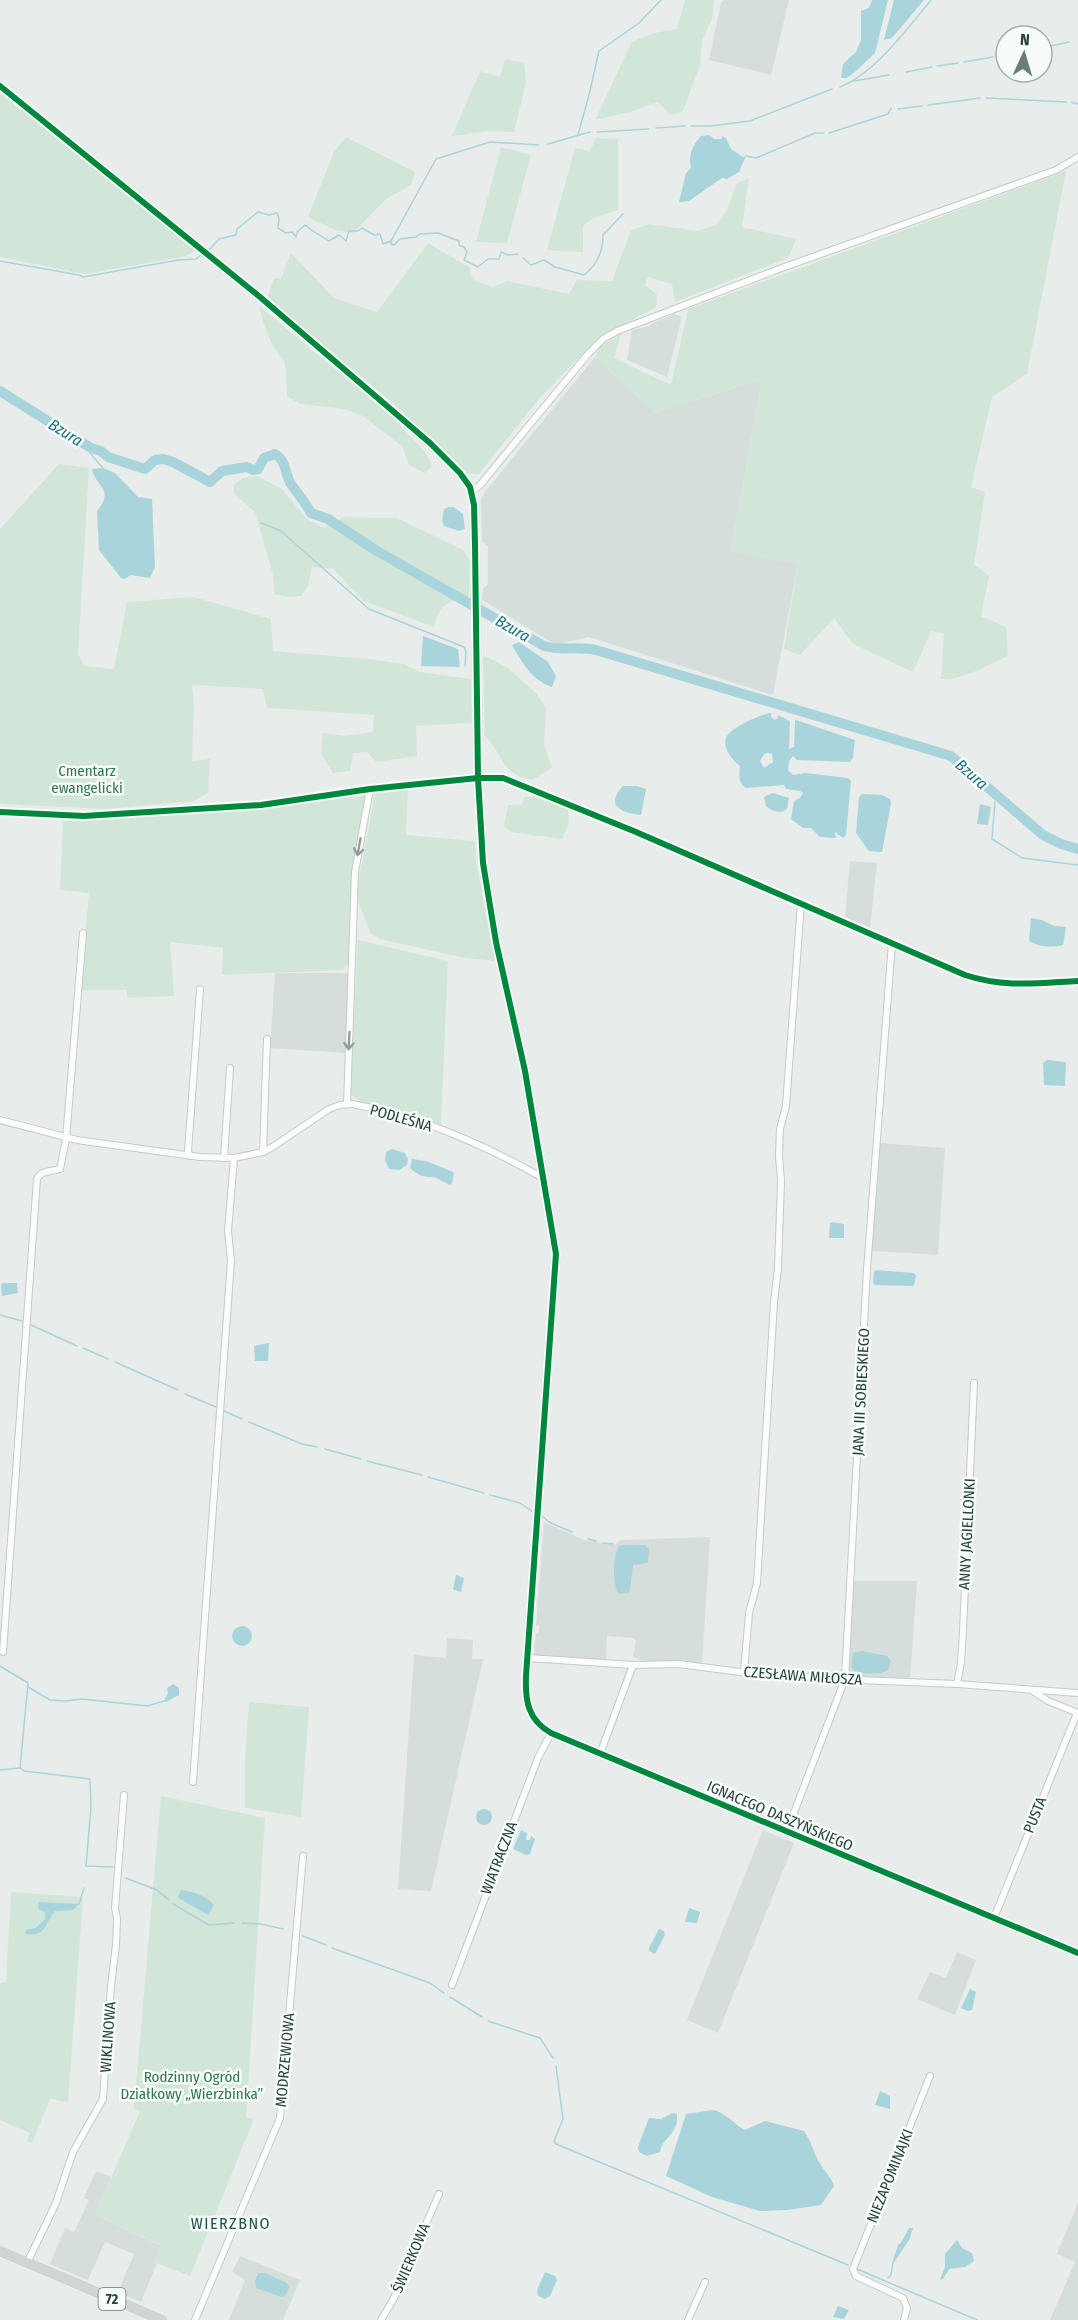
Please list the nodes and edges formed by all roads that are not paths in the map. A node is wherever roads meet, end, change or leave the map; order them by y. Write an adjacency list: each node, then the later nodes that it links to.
1 (0, 86): 3 (street)
2 (1078, 157): 3 (street)
3 (472, 492): 4 (street, IGNACEGO DASZYŃSKIEGO)
4 (478, 778): 5 (street); 7 (street); 21 (street, IGNACEGO DASZYŃSKIEGO)
5 (370, 789): 6 (street); 14 (street, one-way to 14)
6 (0, 812)
7 (801, 903): 9 (street); 26 (street)
8 (83, 933): 16 (street)
9 (892, 943): 10 (street); 27 (street, JANA III SOBIESKIEGO)
10 (1078, 981)
11 (200, 989): 18 (street)
12 (267, 1039): 17 (street)
13 (230, 1068): 19 (street)
14 (347, 1104): 17 (street); 21 (street, PODLEŚNA)
15 (0, 1120): 16 (street)
16 (66, 1139): 18 (street); 23 (street)
17 (263, 1152): 20 (street)
18 (190, 1156): 19 (street)
19 (224, 1158): 20 (street)
20 (234, 1158): 34 (street)
21 (541, 1177): 24 (street, IGNACEGO DASZYŃSKIEGO)
22 (974, 1383): 28 (street, ANNY JAGIELLONKI)
23 (3, 1652)
24 (528, 1658): 25 (street, CZESŁAWA MIŁOSZA); 32 (street, IGNACEGO DASZYŃSKIEGO)
25 (633, 1665): 26 (street, CZESŁAWA MIŁOSZA); 33 (street)
26 (744, 1672): 27 (street, CZESŁAWA MIŁOSZA)
27 (845, 1679): 28 (street, CZESŁAWA MIŁOSZA); 36 (street, JANA III SOBIESKIEGO)
28 (957, 1684): 29 (street, CZESŁAWA MIŁOSZA)
29 (1033, 1691): 30 (street, CZESŁAWA MIŁOSZA); 31 (street)
30 (1078, 1694)
31 (1077, 1713): 38 (street, PUSTA)
32 (550, 1733): 33 (street, IGNACEGO DASZYŃSKIEGO); 40 (street, WIATRACZNA)
33 (600, 1754): 36 (street, IGNACEGO DASZYŃSKIEGO)
34 (193, 1782)
35 (124, 1795): 44 (street, WIKLINOWA)
36 (787, 1832): 38 (street, IGNACEGO DASZYŃSKIEGO)
37 (303, 1856): 47 (street, MODRZEWIOWA)
38 (994, 1918): 39 (street, IGNACEGO DASZYŃSKIEGO)
39 (1078, 1953)
40 (452, 1985)
41 (930, 2076): 50 (street, NIEZAPOMINAJKI)
42 (439, 2194): 48 (street, ŚWIERKOWA)
43 (0, 2251): 44 (main road, 72)
44 (27, 2262): 46 (main road, 72)
45 (705, 2282): 49 (street)
46 (162, 2320)
47 (195, 2320)
48 (381, 2320)
49 (688, 2320)
50 (904, 2320)

